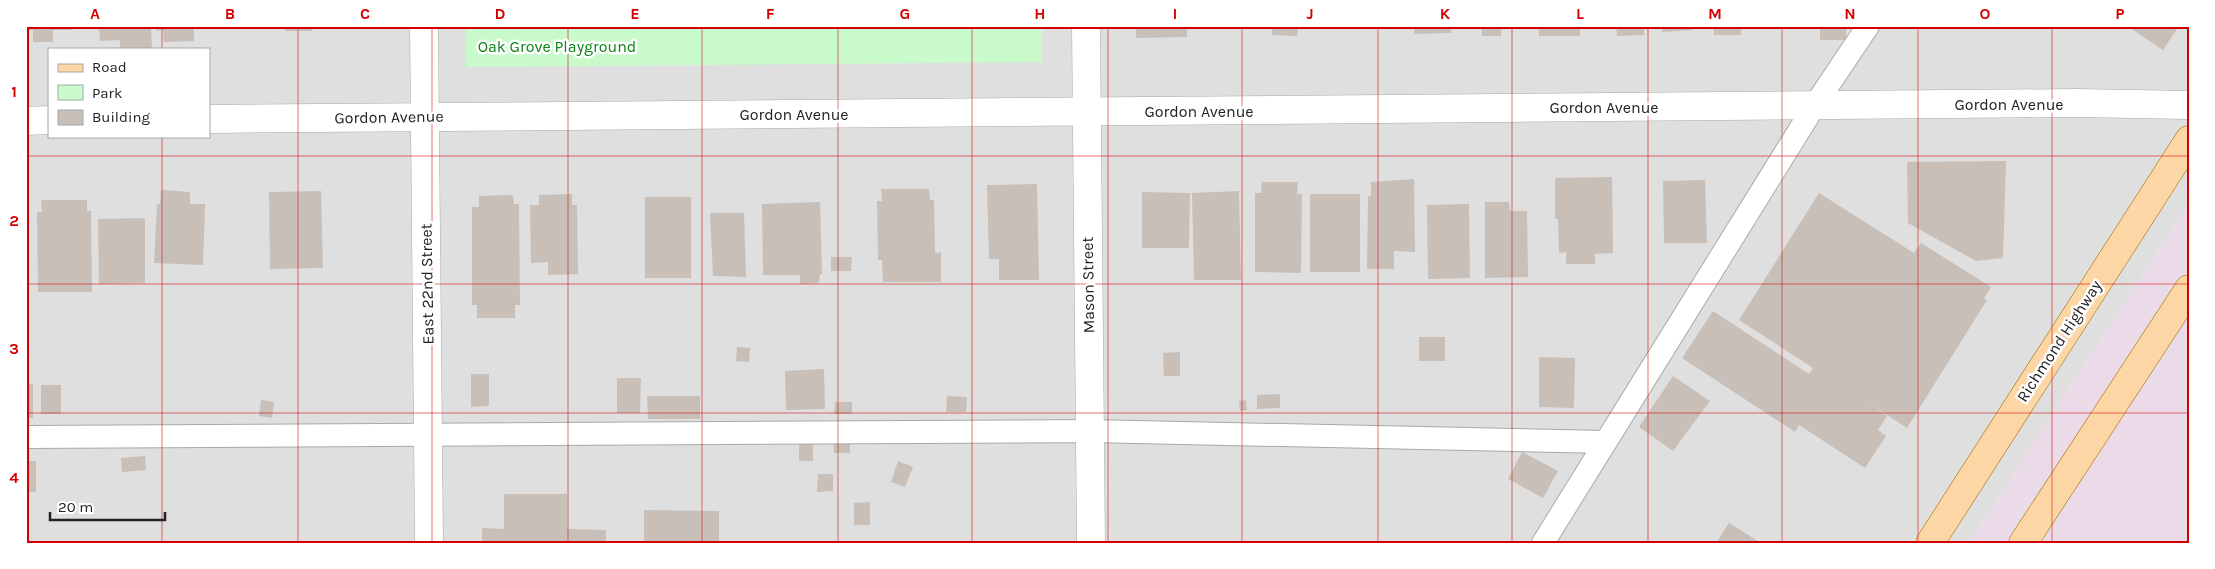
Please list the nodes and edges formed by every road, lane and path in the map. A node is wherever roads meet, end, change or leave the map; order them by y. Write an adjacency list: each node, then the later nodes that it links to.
1 (424, 26): 7 (street, East 22nd Street)
2 (1086, 26): 6 (street, Mason Street)
3 (1868, 26): 5 (lane)
4 (2189, 105): 5 (street, Gordon Avenue)
5 (1815, 106): 6 (street, Gordon Avenue); 16 (lane)
6 (1087, 112): 7 (street, Gordon Avenue); 13 (street, Mason Street)
7 (425, 116): 8 (street, Gordon Avenue); 14 (street, East 22nd Street)
8 (210, 119)
9 (48, 120): 10 (street)
10 (26, 121)
11 (2189, 140): 20 (main road, Richmond Highway)
12 (2189, 289): 21 (main road)
13 (1090, 431): 14 (lane); 16 (lane); 18 (street, Mason Street)
14 (428, 434): 15 (lane); 17 (street, East 22nd Street)
15 (26, 437)
16 (1605, 442): 19 (lane)
17 (429, 543)
18 (1091, 543)
19 (1543, 543)
20 (1930, 543)
21 (2023, 543)

